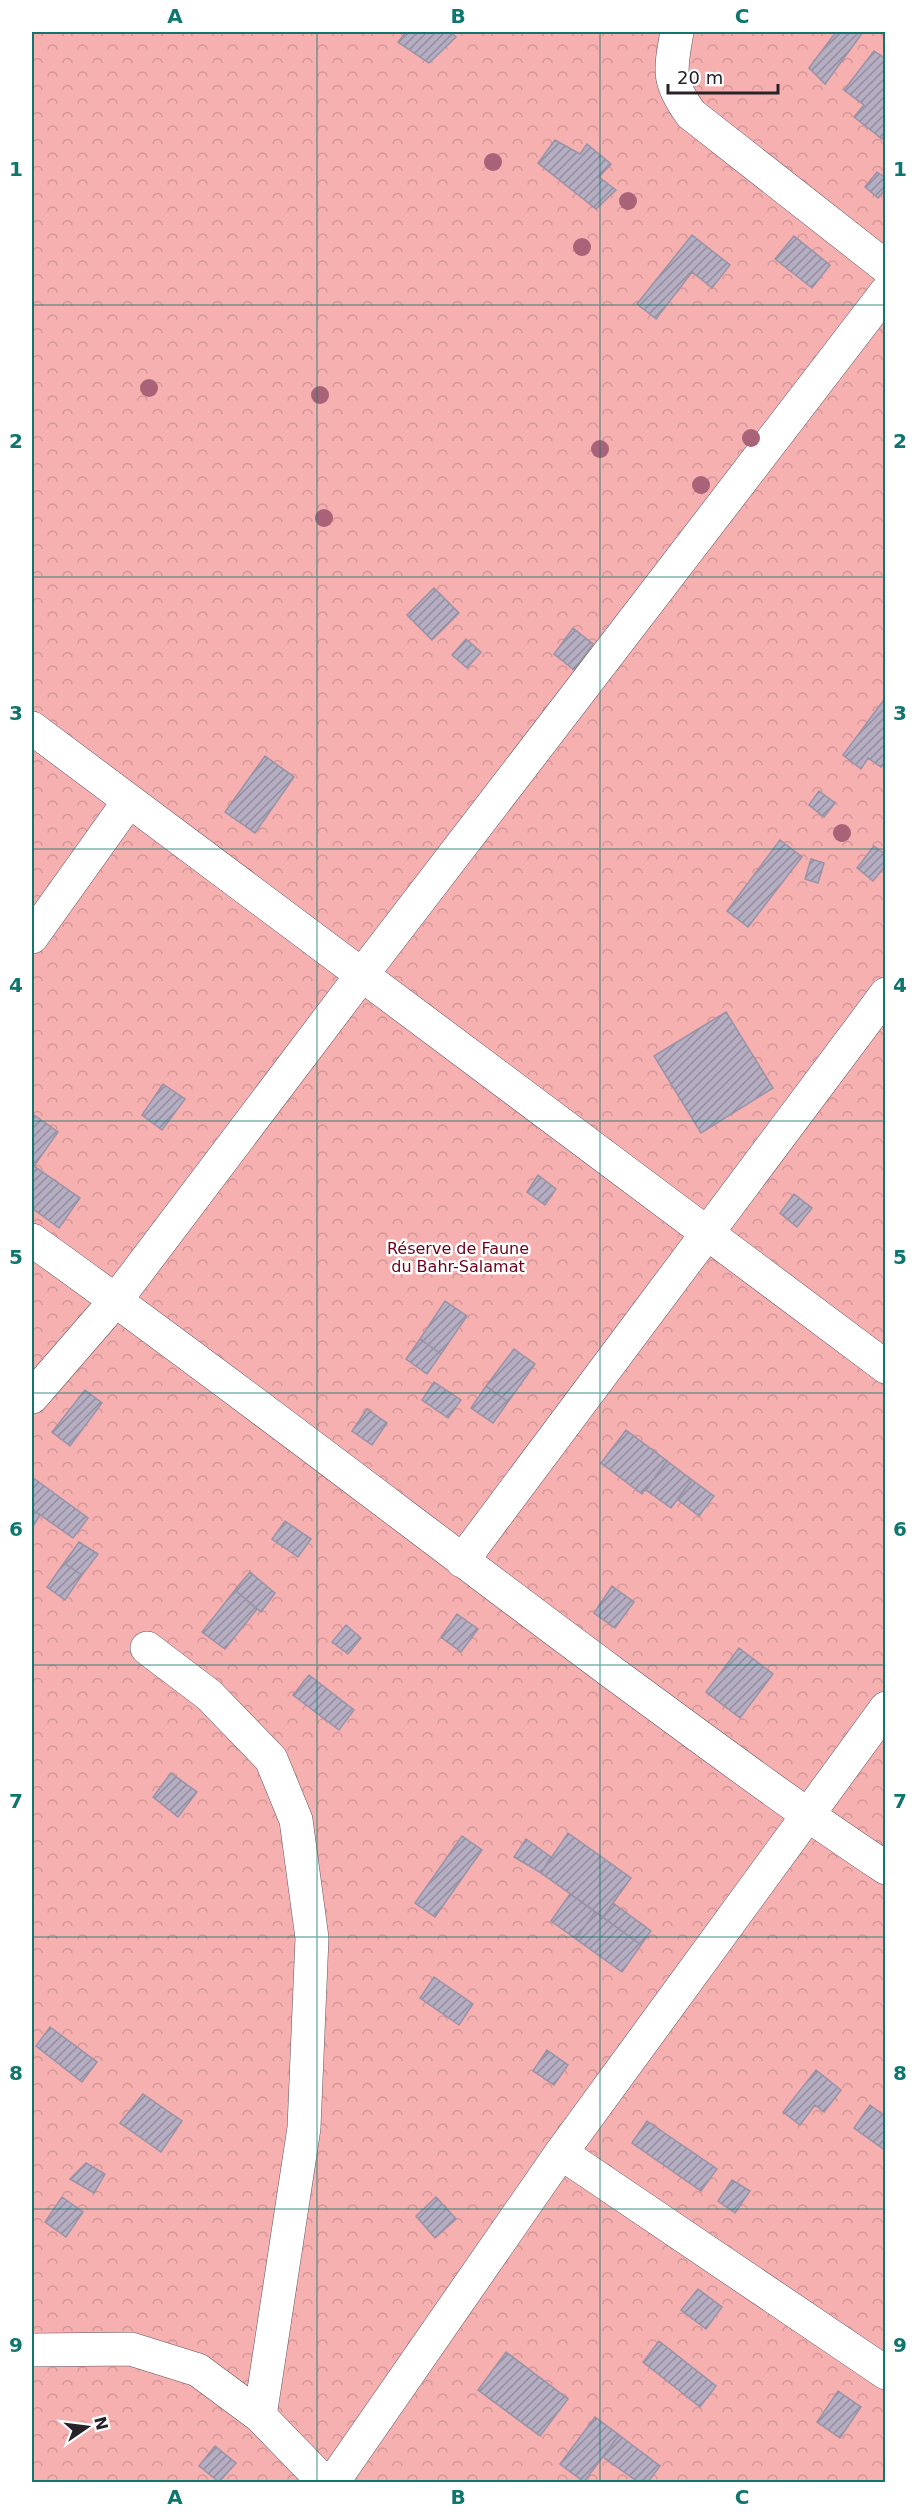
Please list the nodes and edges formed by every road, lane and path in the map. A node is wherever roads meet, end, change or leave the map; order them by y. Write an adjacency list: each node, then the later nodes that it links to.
1 (677, 32): 2 (street)
2 (885, 267)
3 (885, 292): 7 (street)
4 (32, 728): 5 (street)
5 (129, 801): 6 (street); 7 (street)
6 (32, 937)
7 (361, 976): 9 (street); 11 (street)
8 (885, 994): 9 (street)
9 (709, 1234): 12 (street); 14 (street)
10 (32, 1240): 11 (street)
11 (116, 1300): 13 (street); 14 (street)
12 (885, 1367)
13 (32, 1397)
14 (462, 1561): 17 (street)
15 (147, 1648): 22 (street)
16 (885, 1708): 17 (street)
17 (807, 1816): 18 (street); 19 (street)
18 (885, 1868)
19 (561, 2153): 21 (street); 24 (street)
20 (32, 2350): 22 (street)
21 (885, 2373)
22 (260, 2416): 23 (street)
23 (324, 2482)
24 (333, 2482)

